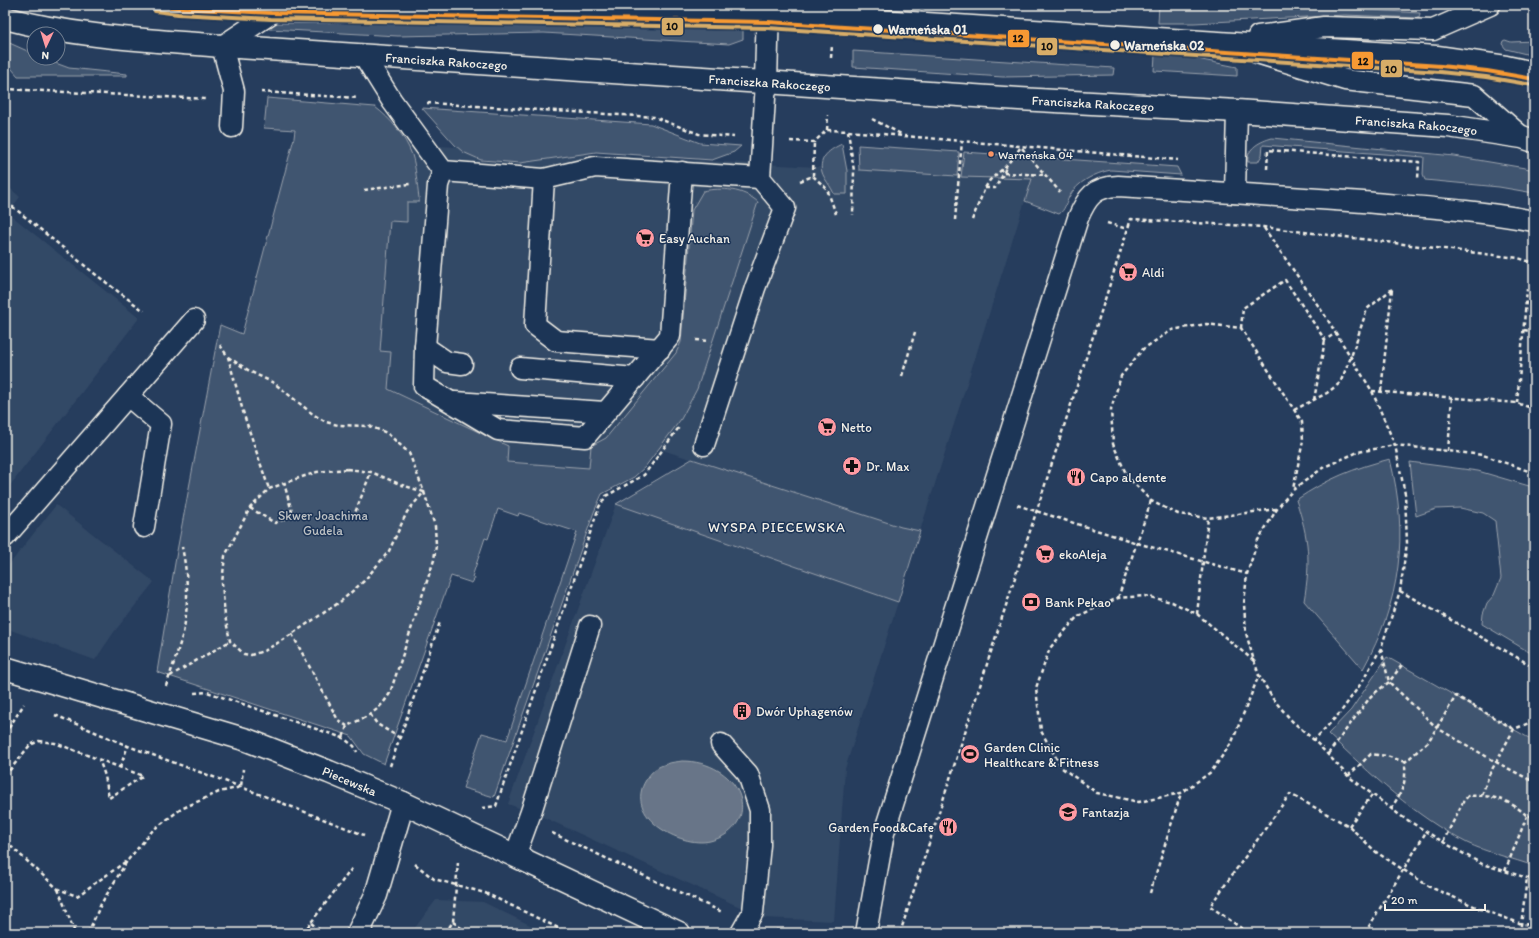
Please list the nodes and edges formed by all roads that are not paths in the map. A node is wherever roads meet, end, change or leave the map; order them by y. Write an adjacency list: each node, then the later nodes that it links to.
1 (284, 5): 7 (lane)
2 (340, 5): 4 (lane)
3 (1490, 5): 6 (lane)
4 (768, 10): 6 (lane); 10 (main road)
5 (5, 18): 7 (main road, Franciszka Rakoczego)
6 (1214, 42): 9 (lane); 13 (lane)
7 (222, 46): 8 (main road, Franciszka Rakoczego); 12 (lane)
8 (364, 56): 10 (main road, Franciszka Rakoczego); 14 (lane)
9 (1534, 72)
10 (766, 82): 11 (main road, Franciszka Rakoczego); 16 (lane)
11 (1237, 111): 13 (main road, Franciszka Rakoczego); 18 (lane)
12 (232, 127)
13 (1528, 139)
14 (443, 170): 17 (lane); 21 (lane)
15 (682, 172): 16 (lane); 17 (lane); 22 (lane)
16 (760, 178): 27 (lane)
17 (544, 179): 22 (lane)
18 (1235, 193): 19 (lane); 38 (lane)
19 (1534, 221)
20 (194, 320): 26 (lane)
21 (426, 347): 23 (lane); 25 (lane)
22 (660, 349): 25 (lane)
23 (462, 364)
24 (520, 368): 25 (lane)
25 (635, 378)
26 (128, 396): 28 (lane); 29 (lane)
27 (704, 445)
28 (144, 527)
29 (5, 537)
30 (590, 626): 34 (lane)
31 (5, 668): 33 (main road, Piecewska)
32 (721, 744): 35 (lane)
33 (403, 803): 34 (main road, Piecewska); 36 (main road)
34 (515, 856): 37 (main road, Piecewska)
35 (744, 928)
36 (358, 933)
37 (679, 933)
38 (866, 933)

